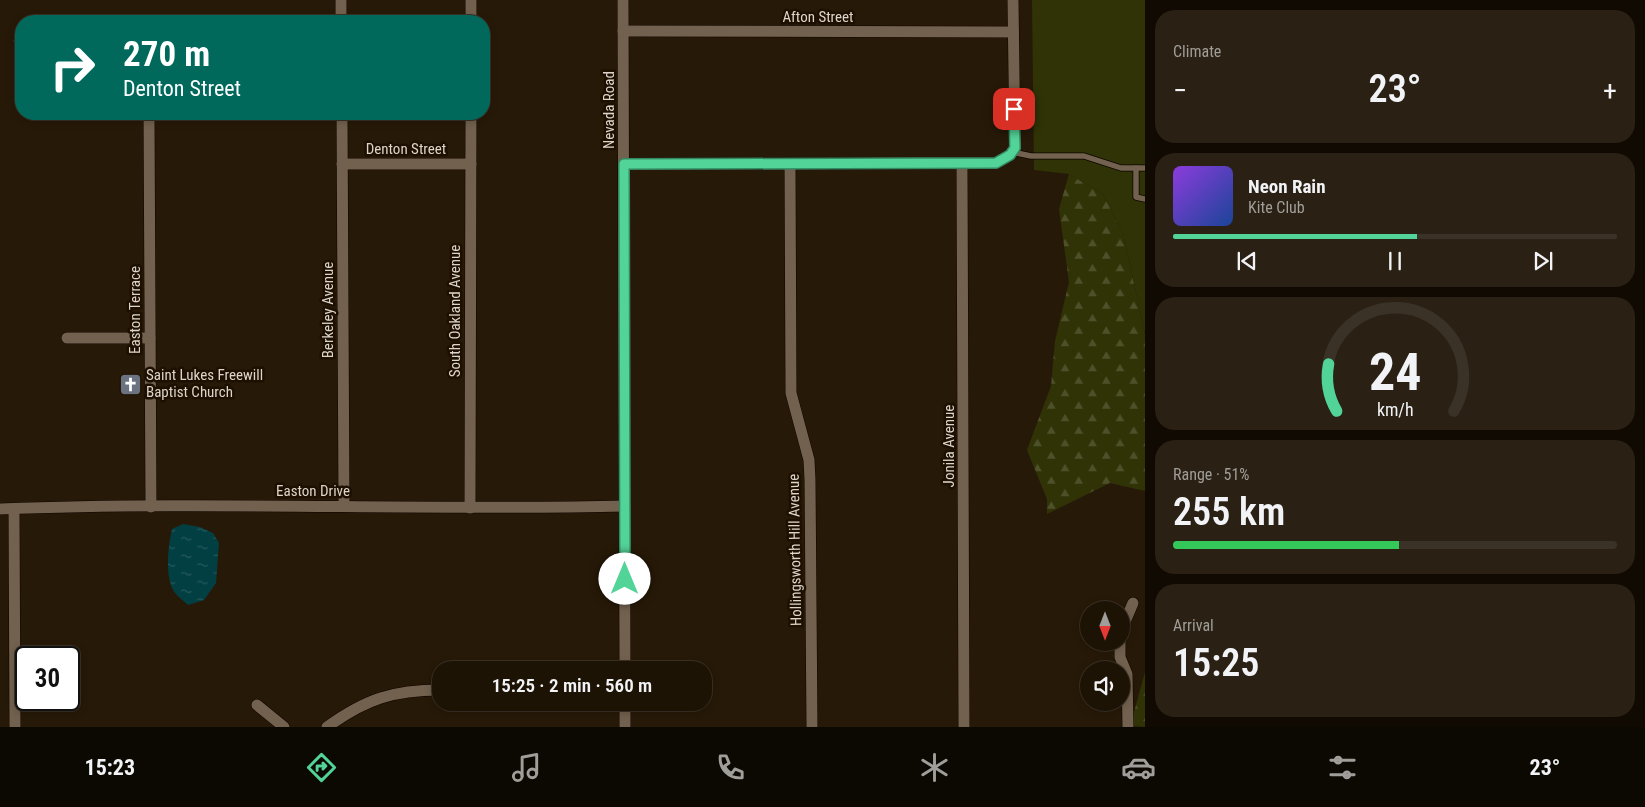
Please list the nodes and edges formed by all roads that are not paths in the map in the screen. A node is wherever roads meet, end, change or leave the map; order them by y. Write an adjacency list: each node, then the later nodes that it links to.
1 (341, 0): 5 (street)
2 (471, 0): 6 (street)
3 (623, 0): 7 (street, Nevada Road)
4 (1013, 0): 8 (street)
5 (341, 15)
6 (471, 15)
7 (623, 31): 8 (street, Afton Street); 15 (street, Nevada Road)
8 (1013, 32): 12 (street)
9 (149, 120): 22 (street, Easton Terrace)
10 (342, 120): 13 (street, Berkeley Avenue)
11 (471, 120): 14 (street, South Oakland Avenue)
12 (1012, 152): 17 (street); 18 (lane)
13 (342, 164): 14 (street, Denton Street); 23 (street, Berkeley Avenue)
14 (471, 164): 26 (street, South Oakland Avenue)
15 (624, 164): 16 (street); 24 (street, Nevada Road)
16 (790, 164): 17 (street); 40 (street, Hollingsworth Hill Avenue)
17 (962, 164): 41 (street, Jonila Avenue)
18 (1136, 168): 19 (lane); 20 (lane)
19 (1145, 168)
20 (1145, 199)
21 (67, 338): 22 (street)
22 (150, 338): 25 (street, Easton Terrace)
23 (344, 506): 25 (street, Easton Drive); 26 (street, Easton Drive)
24 (626, 506): 26 (street, Easton Drive); 32 (street, Nevada Road)
25 (152, 507): 28 (street, Easton Drive)
26 (470, 508)
27 (0, 509): 28 (street, Easton Drive)
28 (14, 509): 36 (street)
29 (1133, 603): 30 (street)
30 (1130, 610)
31 (1120, 651): 42 (street)
32 (625, 661)
33 (432, 690): 38 (street)
34 (256, 705): 37 (street)
35 (625, 711): 39 (street)
36 (15, 727)
37 (284, 727)
38 (327, 727)
39 (625, 727)
40 (812, 727)
41 (964, 727)
42 (1128, 727)

